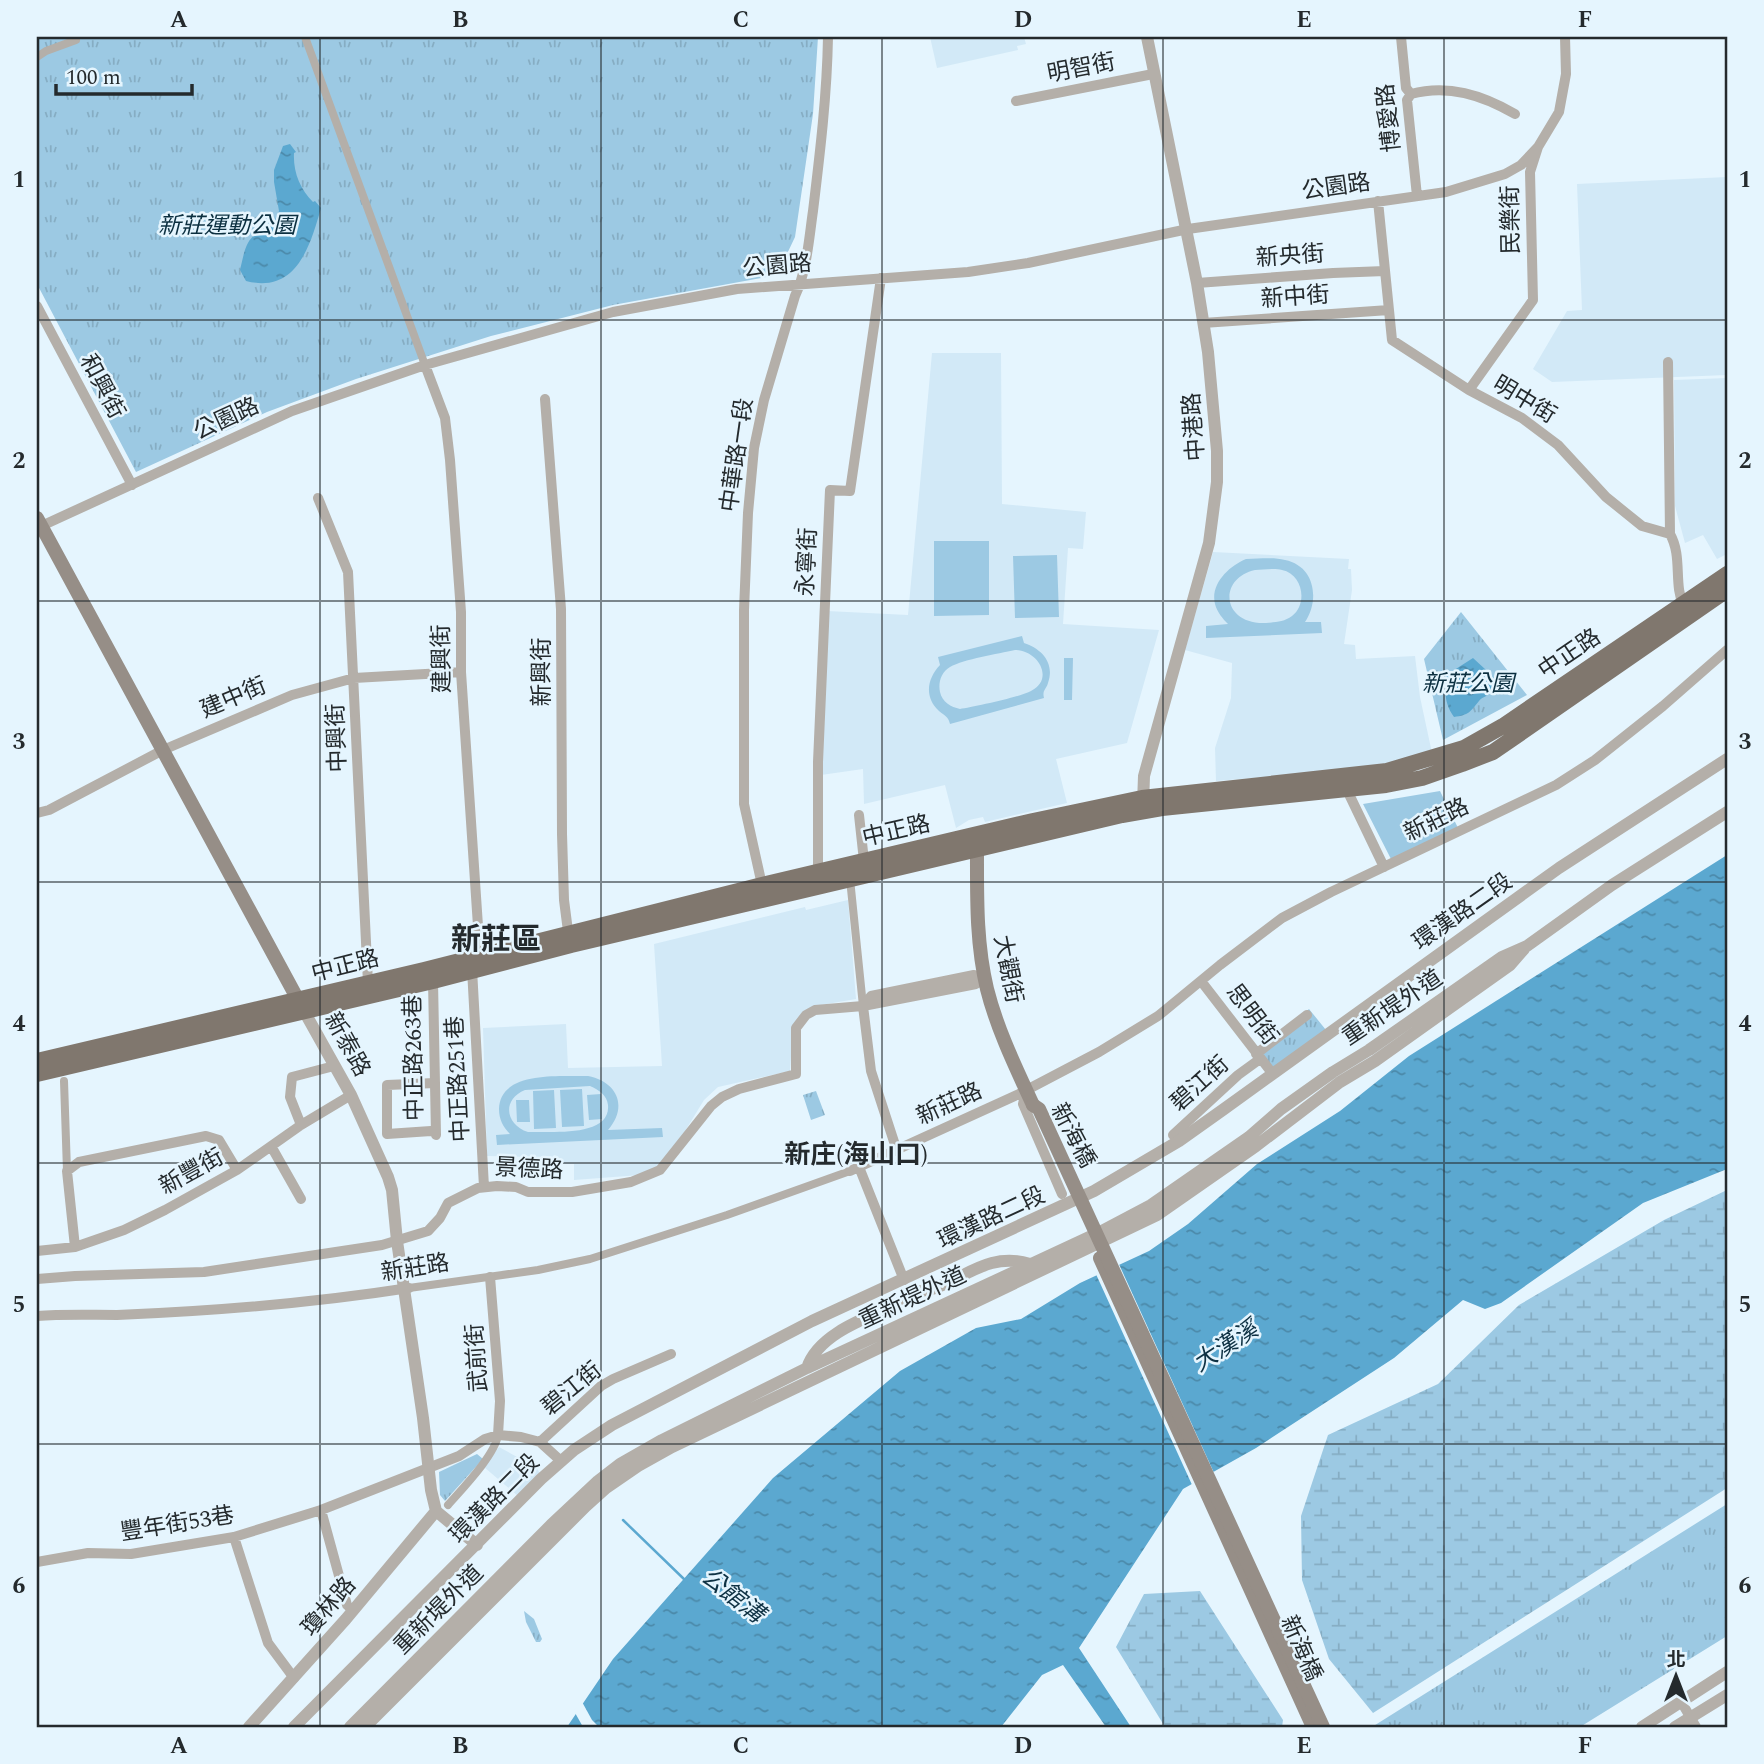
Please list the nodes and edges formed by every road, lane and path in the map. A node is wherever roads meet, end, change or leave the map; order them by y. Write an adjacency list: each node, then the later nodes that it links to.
1 (305, 37): 24 (street)
2 (828, 37): 19 (street, 中華路一段)
3 (1147, 37): 8 (street, 中港路)
4 (1401, 37): 9 (street, 博愛路)
5 (1565, 37): 12 (street, 民樂街)
6 (76, 40): 7 (street)
7 (37, 57)
8 (1153, 74): 10 (street, 明智街); 15 (street, 中港路)
9 (1411, 94): 11 (street); 13 (street, 博愛路)
10 (1016, 101)
11 (1515, 114)
12 (1538, 147): 13 (street, 公園路); 25 (street, 民樂街)
13 (1418, 195): 14 (street, 公園路)
14 (1378, 201): 15 (street, 公園路); 16 (street, 明中街)
15 (1188, 229): 17 (street, 公園路); 18 (street, 中港路)
16 (1385, 271): 18 (street, 新央街); 21 (street, 明中街)
17 (881, 278): 19 (street, 公園路); 47 (street, 永寧街)
18 (1197, 283): 22 (street, 中港路)
19 (800, 284): 24 (street, 公園路); 49 (street, 中華路一段)
20 (37, 306): 27 (street, 和興街)
21 (1389, 310): 22 (street, 新中街); 25 (street, 明中街)
22 (1203, 323): 40 (street, 中港路)
23 (1668, 362): 30 (street)
24 (425, 365): 27 (street, 公園路); 35 (street, 建興街)
25 (1469, 390): 30 (street, 明中街)
26 (545, 399): 50 (street, 新興街)
27 (132, 485): 29 (street, 公園路)
28 (318, 498): 36 (street, 中興街)
29 (38, 524): 37 (main road, 新泰路)
30 (1670, 534): 33 (street)
31 (1727, 574): 33 (main road, 中正路)
32 (1727, 590): 33 (main road, 中正路)
33 (1686, 609): 39 (main road, 中正路); 40 (main road, 中正路)
34 (1727, 650): 46 (street, 新莊路)
35 (461, 672): 36 (street, 建中街); 52 (street, 建興街)
36 (354, 678): 37 (street, 建中街); 56 (street, 中興街)
37 (163, 750): 42 (street, 建中街); 57 (main road, 新泰路)
38 (1727, 759): 63 (street, 環漢路二段)
39 (1347, 790): 40 (main road, 中正路); 46 (street)
40 (1143, 804): 44 (main road, 中正路)
41 (1727, 812): 51 (street, 重新堤外道)
42 (37, 813)
43 (859, 815): 45 (street)
44 (975, 842): 45 (main road, 中正路); 48 (main road, 中正路); 53 (main road, 大觀街)
45 (864, 861): 47 (main road, 中正路)
46 (1384, 867): 55 (street, 新莊路)
47 (818, 872): 49 (main road, 中正路)
48 (850, 879): 50 (main road, 中正路); 58 (street)
49 (762, 885): 50 (main road, 中正路)
50 (569, 939): 52 (main road, 中正路)
51 (1527, 946): 84 (street, 重新堤外道); 110 (street, 重新堤外道)
52 (476, 963): 54 (main road, 中正路); 56 (main road, 中正路); 77 (street, 中正路251巷)
53 (985, 979): 58 (street, 景德路); 67 (main road, 大觀街)
54 (433, 981): 57 (main road, 中正路); 66 (street, 中正路263巷)
55 (1201, 981): 60 (street, 思明街); 67 (street, 新莊路)
56 (368, 983): 57 (main road, 中正路)
57 (301, 1005): 61 (main road, 中正路); 62 (street, 新泰路); 64 (main road, 中正路)
58 (863, 1006): 73 (street); 77 (street, 景德路)
59 (1307, 1015): 60 (street, 碧江街)
60 (1258, 1056): 63 (street, 思明街); 71 (street, 碧江街)
61 (37, 1062)
62 (334, 1066): 68 (street, 新泰路); 70 (street)
63 (1272, 1073): 71 (street, 環漢路二段)
64 (37, 1074)
65 (64, 1081): 76 (street)
66 (435, 1083): 66 (street, 中正路263巷)
67 (1026, 1090): 69 (main road, 大觀街); 73 (street, 新莊路); 78 (street, 大觀街); 79 (street, 大觀街)
68 (351, 1095): 70 (street, 新豐街); 81 (street, 新泰路)
69 (1033, 1105): 111 (main road, 新海橋); 112 (main road, 新海橋, bridge)
70 (301, 1125): 72 (street, 新豐街)
71 (1179, 1141): 87 (street, 環漢路二段)
72 (271, 1146): 75 (street, 新豐街); 80 (street)
73 (897, 1151): 74 (street, 新莊路)
74 (855, 1169): 85 (street, 新莊路); 87 (street)
75 (237, 1170): 76 (street); 82 (street, 新豐街)
76 (66, 1171): 82 (street)
77 (485, 1186): 81 (street, 景德路)
78 (1081, 1186)
79 (1062, 1194)
80 (301, 1199)
81 (397, 1241): 86 (street, 景德路); 88 (street, 新泰路)
82 (75, 1247): 83 (street, 新豐街)
83 (37, 1251)
84 (1030, 1264): 87 (street); 91 (street, 重新堤外道)
85 (490, 1277): 88 (street, 新莊路); 92 (street, 武前街)
86 (37, 1279)
87 (907, 1286): 91 (street); 94 (street, 環漢路二段)
88 (406, 1289): 89 (street, 新莊路); 95 (street, 新泰路)
89 (37, 1316)
90 (671, 1354): 93 (street, 碧江街)
91 (807, 1368): 109 (street, 重新堤外道)
92 (498, 1435): 93 (street); 95 (street, 豐年街53巷); 96 (street, 瓊林路)
93 (540, 1442): 94 (street)
94 (561, 1461): 99 (street, 環漢路二段)
95 (428, 1468): 96 (street, 新泰路); 97 (street, 豐年街53巷)
96 (442, 1508): 99 (street); 101 (street, 瓊林路)
97 (321, 1510): 98 (street, 豐年街53巷); 101 (street)
98 (234, 1537): 100 (street, 豐年街53巷); 103 (street)
99 (477, 1545): 108 (street, 環漢路二段)
100 (37, 1562)
101 (353, 1611): 103 (street, 瓊林路)
102 (1727, 1672): 105 (street)
103 (294, 1678): 107 (street, 瓊林路)
104 (1727, 1695): 106 (street)
105 (1682, 1703): 106 (street); 113 (street)
106 (1693, 1723): 114 (street)
107 (249, 1727)
108 (294, 1727)
109 (350, 1727)
110 (365, 1727)
111 (1313, 1727)
112 (1323, 1727)
113 (1642, 1727)
114 (1675, 1727)

